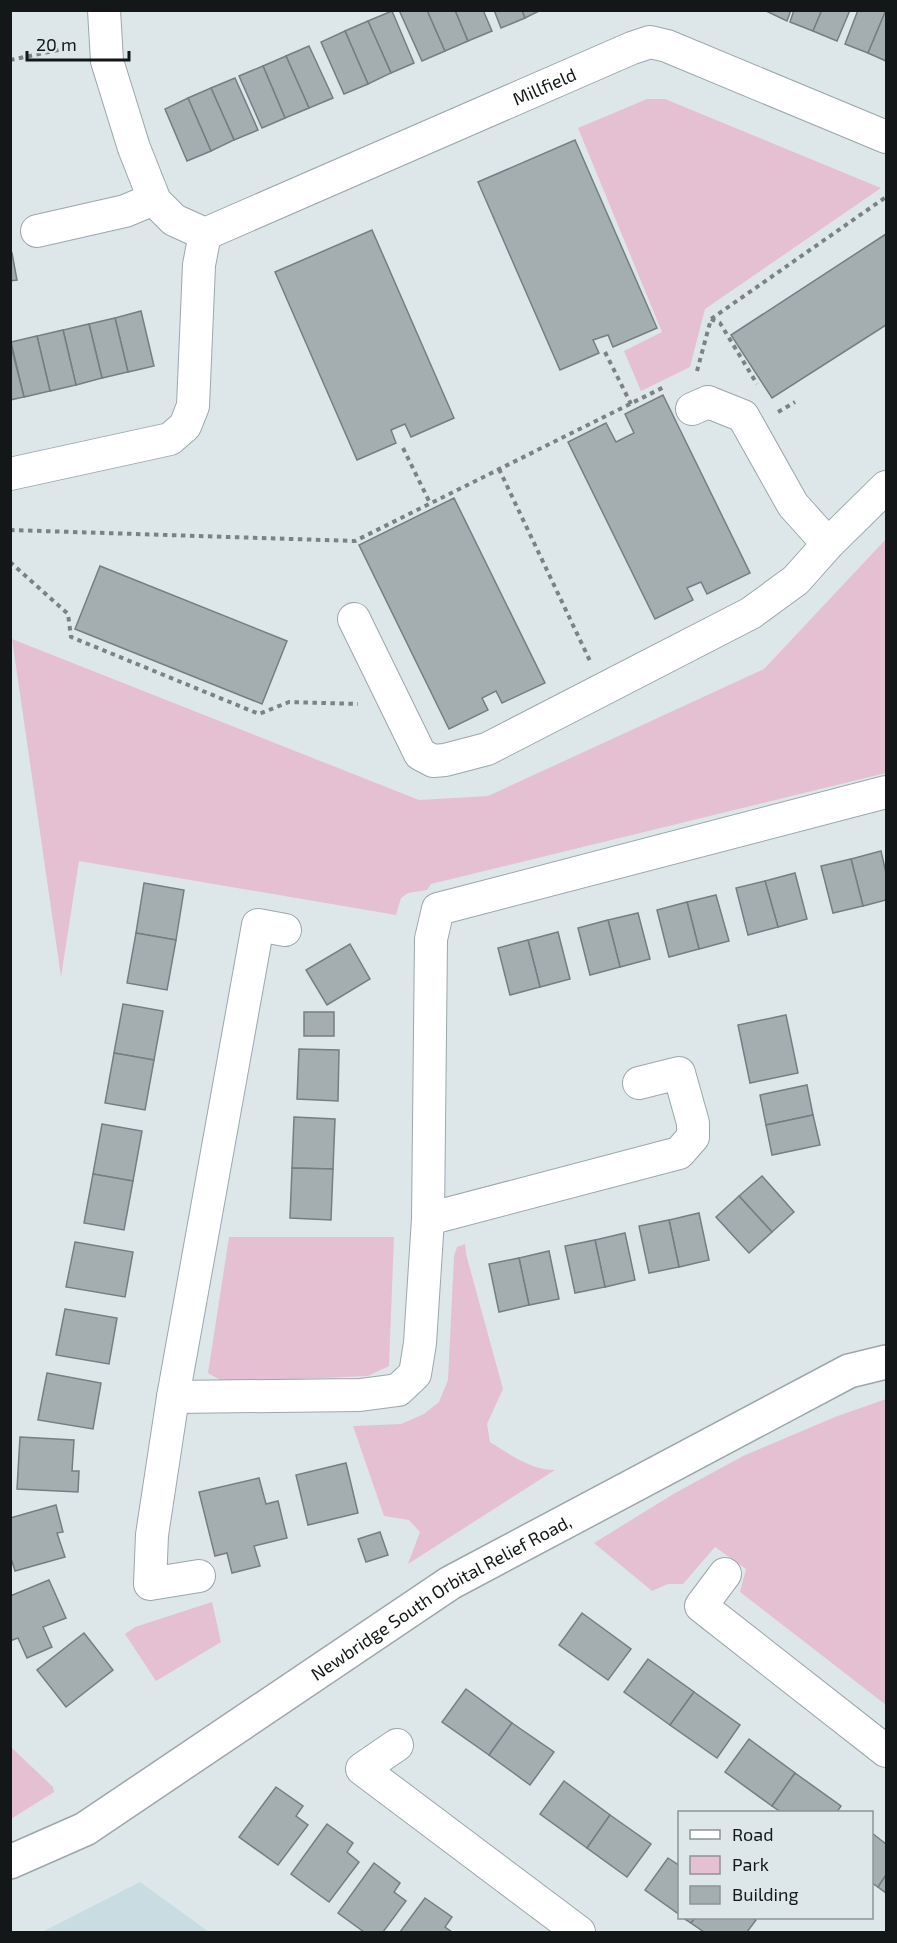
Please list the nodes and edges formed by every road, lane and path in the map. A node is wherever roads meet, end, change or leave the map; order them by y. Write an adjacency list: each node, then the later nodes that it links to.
1 (105, 25): 2 (path); 5 (street)
2 (10, 60)
3 (886, 137): 7 (street, Millfield)
4 (886, 197): 8 (path)
5 (154, 199): 6 (street); 7 (street)
6 (37, 231)
7 (205, 234): 19 (street)
8 (711, 319): 10 (path); 12 (path)
9 (605, 352): 14 (path)
10 (696, 372)
11 (668, 386): 14 (path)
12 (763, 394)
13 (795, 402): 16 (path)
14 (631, 404): 18 (path)
15 (692, 409): 23 (street)
16 (775, 414)
17 (403, 448): 21 (path)
18 (499, 469): 21 (path); 26 (path)
19 (10, 474)
20 (886, 487): 23 (street)
21 (430, 503): 22 (path)
22 (10, 530)
23 (828, 544): 26 (street)
24 (10, 562): 27 (path)
25 (354, 619): 26 (street)
26 (604, 689)
27 (365, 704)
28 (886, 792): 31 (street)
29 (285, 930): 33 (street)
30 (639, 1083): 31 (street)
31 (428, 1219): 33 (street)
32 (886, 1362): 38 (street, Newbridge South Orbital Relief Road,)
33 (173, 1397): 35 (street)
34 (725, 1574): 37 (street)
35 (199, 1576)
36 (397, 1744): 39 (street)
37 (886, 1751)
38 (10, 1862)
39 (579, 1932)

